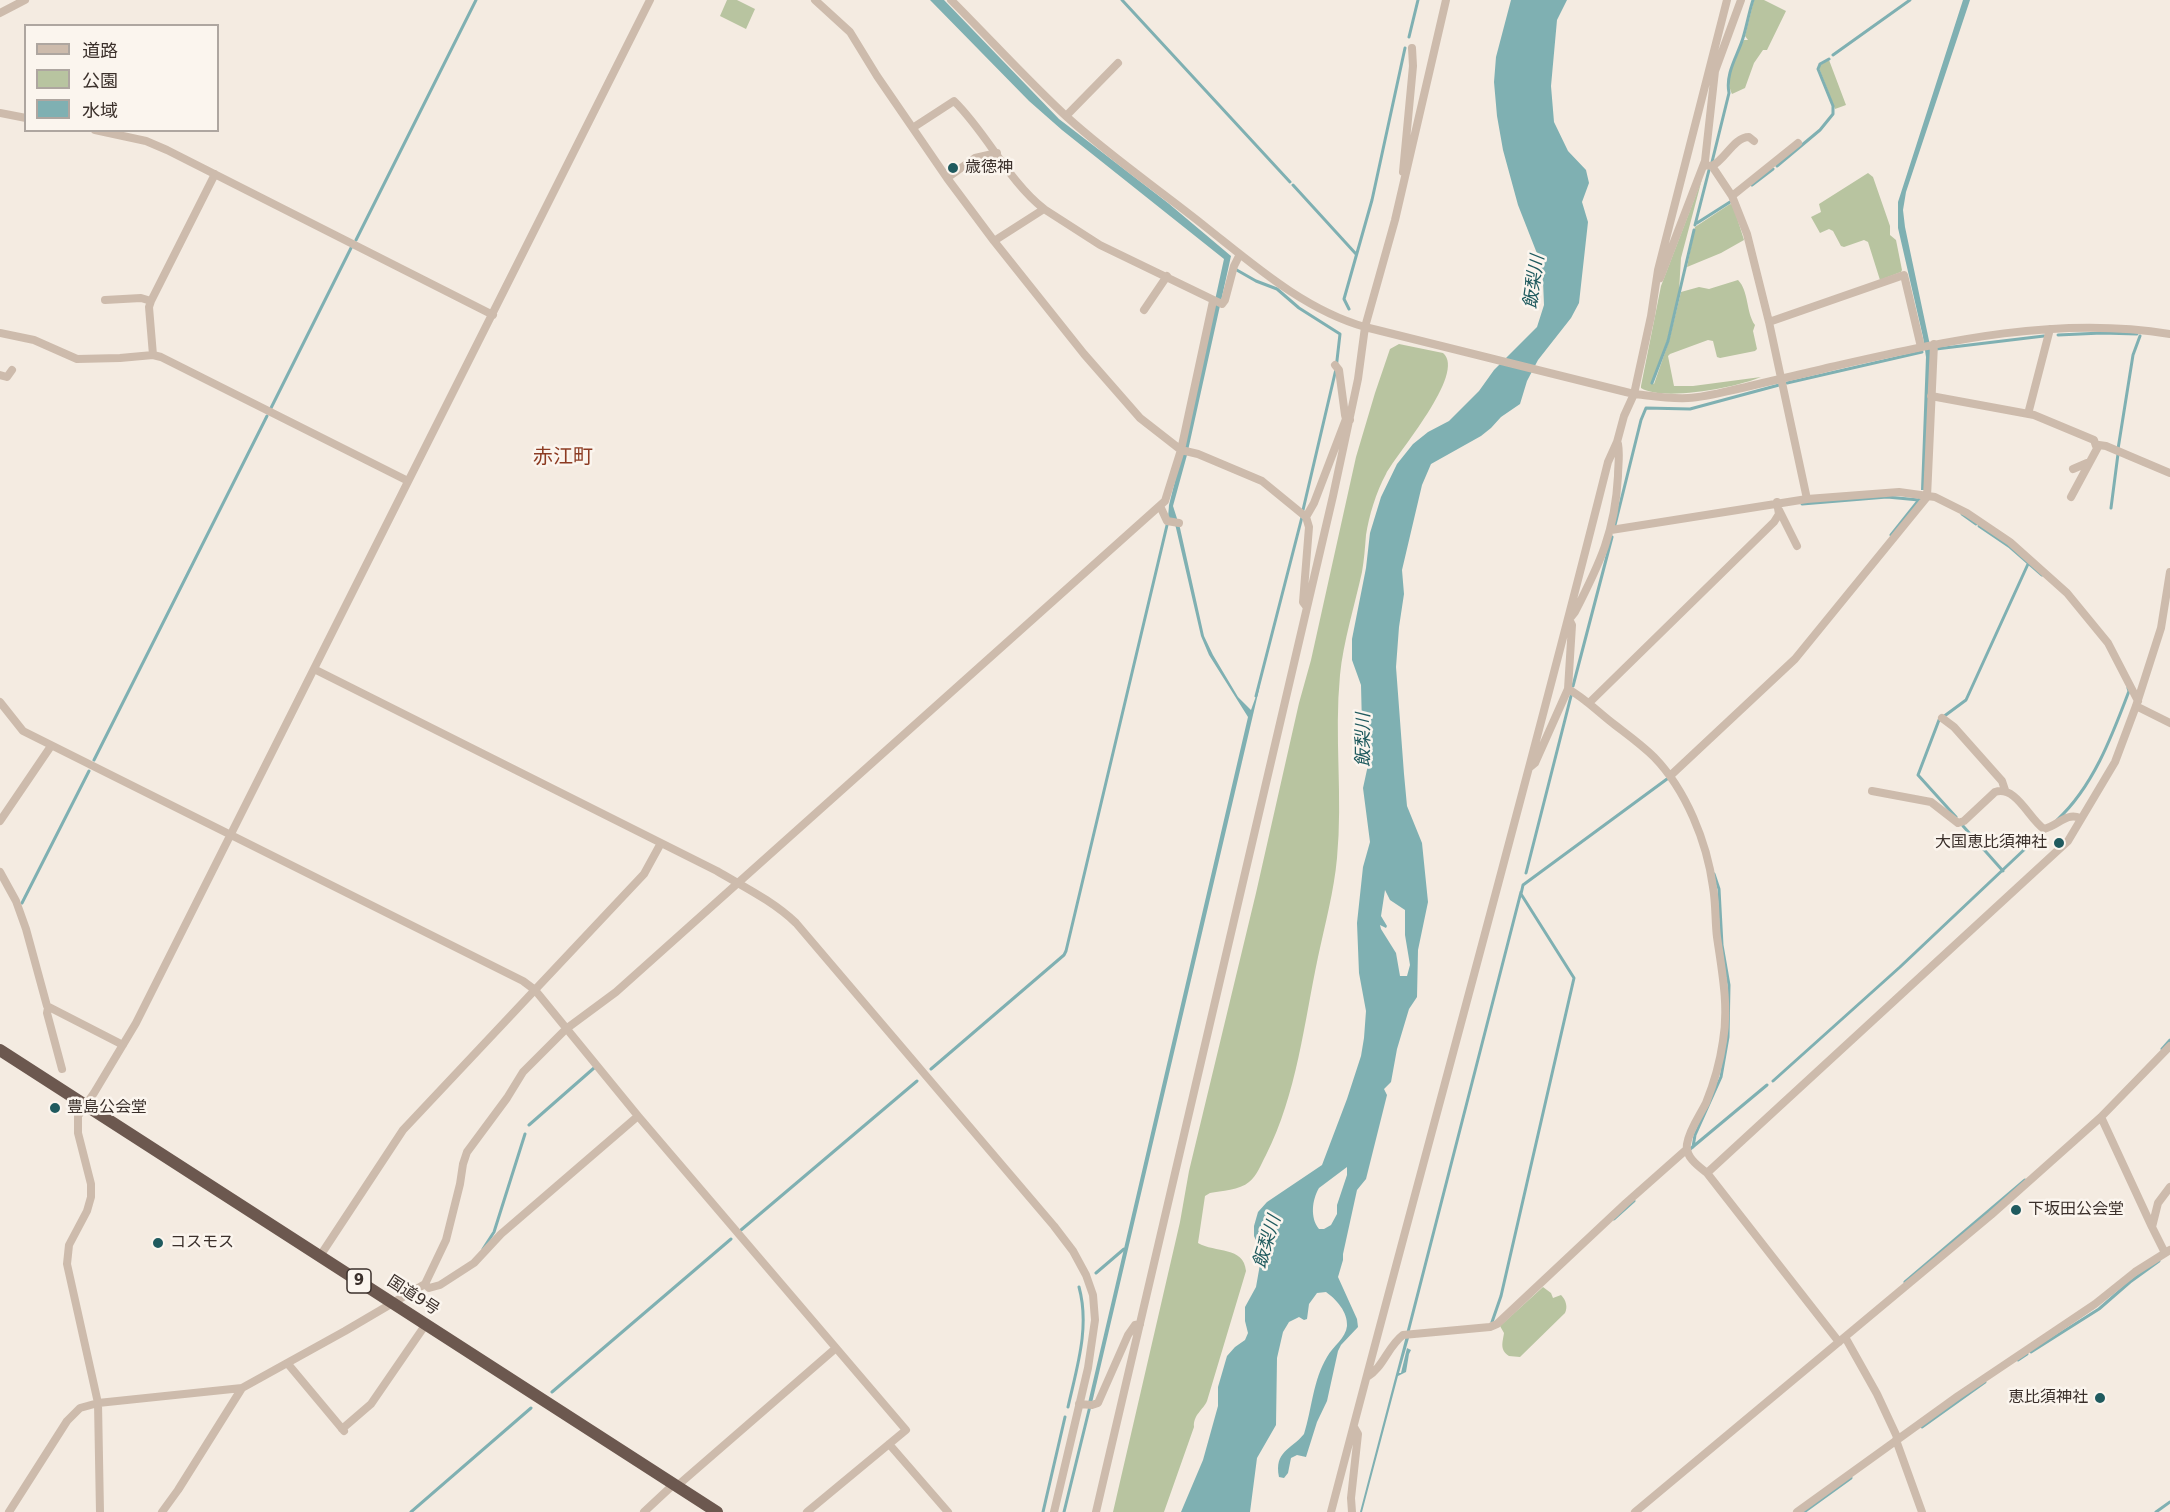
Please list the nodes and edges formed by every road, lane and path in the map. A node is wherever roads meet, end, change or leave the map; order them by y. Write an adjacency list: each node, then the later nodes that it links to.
1 (25, 0): 8 (street)
2 (650, 0): 34 (street)
3 (815, 0): 15 (street)
4 (951, 0): 13 (street)
5 (1446, 0): 21 (street)
6 (1727, 0): 11 (street)
7 (1741, 0): 11 (street)
8 (0, 13)
9 (1412, 48): 21 (street)
10 (1118, 63): 13 (street)
11 (1712, 70): 20 (street); 29 (street)
12 (0, 114): 14 (street)
13 (1066, 116): 27 (street)
14 (24, 118)
15 (914, 127): 19 (street); 23 (street)
16 (104, 132): 22 (street)
17 (1754, 141): 20 (street)
18 (1798, 142): 24 (street)
19 (997, 153): 23 (street); 25 (street)
20 (1708, 166): 24 (street); 29 (street)
21 (1406, 173): 36 (street)
22 (215, 174): 31 (street); 34 (street)
23 (948, 178): 26 (street)
24 (1731, 196): 35 (street)
25 (1044, 209): 26 (street); 28 (street)
26 (994, 241): 52 (street)
27 (1240, 254): 32 (street); 36 (street)
28 (1167, 276): 32 (street); 33 (street)
29 (1656, 284): 46 (street)
30 (105, 300): 31 (street)
31 (151, 301): 41 (street)
32 (1216, 302): 52 (street)
33 (1144, 310)
34 (493, 315): 56 (street)
35 (1769, 322): 40 (street); 45 (street)
36 (1368, 327): 46 (street); 49 (street)
37 (2050, 329): 39 (street); 40 (street); 48 (street)
38 (0, 333): 41 (street)
39 (2170, 334)
40 (1927, 346): 45 (street); 47 (street)
41 (153, 355): 56 (street)
42 (1336, 366): 49 (street)
43 (12, 370): 44 (street)
44 (0, 375)
45 (1782, 379): 46 (street); 59 (street)
46 (1634, 394): 50 (street)
47 (1931, 396): 48 (street); 57 (street)
48 (2028, 414): 51 (street)
49 (1348, 419): 62 (street); 67 (street)
50 (1617, 442): 64 (street); 68 (street)
51 (2096, 446): 53 (street); 55 (street)
52 (1184, 450): 60 (street); 62 (street)
53 (2087, 463): 54 (street); 58 (street)
54 (2073, 469)
55 (2170, 472)
56 (408, 481): 69 (street)
57 (1927, 497): 59 (street); 73 (street); 78 (street)
58 (2071, 497)
59 (1807, 499): 61 (street)
60 (1160, 506): 63 (street); 86 (street)
61 (1778, 506): 64 (street); 65 (street); 72 (street)
62 (1306, 517): 67 (street)
63 (1172, 522)
64 (1611, 530): 68 (street)
65 (1797, 546)
66 (2170, 572): 73 (street)
67 (1307, 607): 108 (street)
68 (1569, 619): 70 (street); 77 (street)
69 (314, 669): 83 (street); 84 (street)
70 (1568, 689): 72 (street); 77 (street)
71 (0, 702): 76 (street)
72 (1588, 703): 78 (street)
73 (2137, 704): 75 (street); 81 (street)
74 (1942, 717): 80 (street)
75 (2170, 723)
76 (51, 746): 82 (street); 83 (street)
77 (1527, 769): 112 (street)
78 (1670, 776): 99 (street)
79 (1872, 790): 80 (street)
80 (2005, 790): 81 (street)
81 (2080, 818): 100 (street)
82 (0, 821)
83 (231, 836): 89 (street); 92 (street)
84 (661, 843): 86 (street); 89 (street)
85 (0, 872): 87 (street)
86 (736, 883): 91 (street); 115 (street)
87 (9, 889): 88 (street); 90 (street)
88 (0, 892)
89 (535, 990): 91 (street); 104 (street)
90 (48, 1008): 92 (street); 95 (street)
91 (566, 1029): 97 (street); 105 (street)
92 (123, 1045): 96 (street)
93 (2170, 1046): 98 (street)
94 (0, 1050): 96 (highway, 国道9号 / 9)
95 (62, 1069)
96 (85, 1105): 104 (highway, 国道9号 / 9); 114 (street)
97 (638, 1116): 105 (street); 110 (street)
98 (2101, 1118): 102 (street); 109 (street)
99 (1687, 1149): 100 (street); 112 (street)
100 (1707, 1173): 109 (street)
101 (2170, 1187): 102 (street)
102 (2152, 1227): 103 (street)
103 (2168, 1251): 117 (street)
104 (320, 1256): 106 (highway, 国道9号 / 9)
105 (425, 1284): 106 (street)
106 (393, 1303): 107 (highway, 国道9号 / 9); 111 (street)
107 (426, 1324): 111 (street); 119 (highway, 国道9号 / 9)
108 (1140, 1324): 115 (street); 128 (street)
109 (1842, 1339): 117 (street); 131 (street)
110 (836, 1348): 118 (street); 119 (street)
111 (288, 1364): 113 (street)
112 (1367, 1377): 116 (street)
113 (242, 1388): 114 (street); 122 (street)
114 (98, 1403): 120 (street); 121 (street)
115 (1079, 1404): 127 (street)
116 (1354, 1427): 129 (street); 130 (street)
117 (1897, 1440): 132 (street); 133 (street)
118 (889, 1444): 125 (street); 126 (street)
119 (675, 1485): 123 (street); 124 (highway, 国道9号 / 9)
120 (9, 1512)
121 (100, 1512)
122 (162, 1512)
123 (644, 1512)
124 (717, 1512)
125 (807, 1512)
126 (948, 1512)
127 (1054, 1512)
128 (1095, 1512)
129 (1331, 1512)
130 (1352, 1512)
131 (1635, 1512)
132 (1797, 1512)
133 (1922, 1512)

